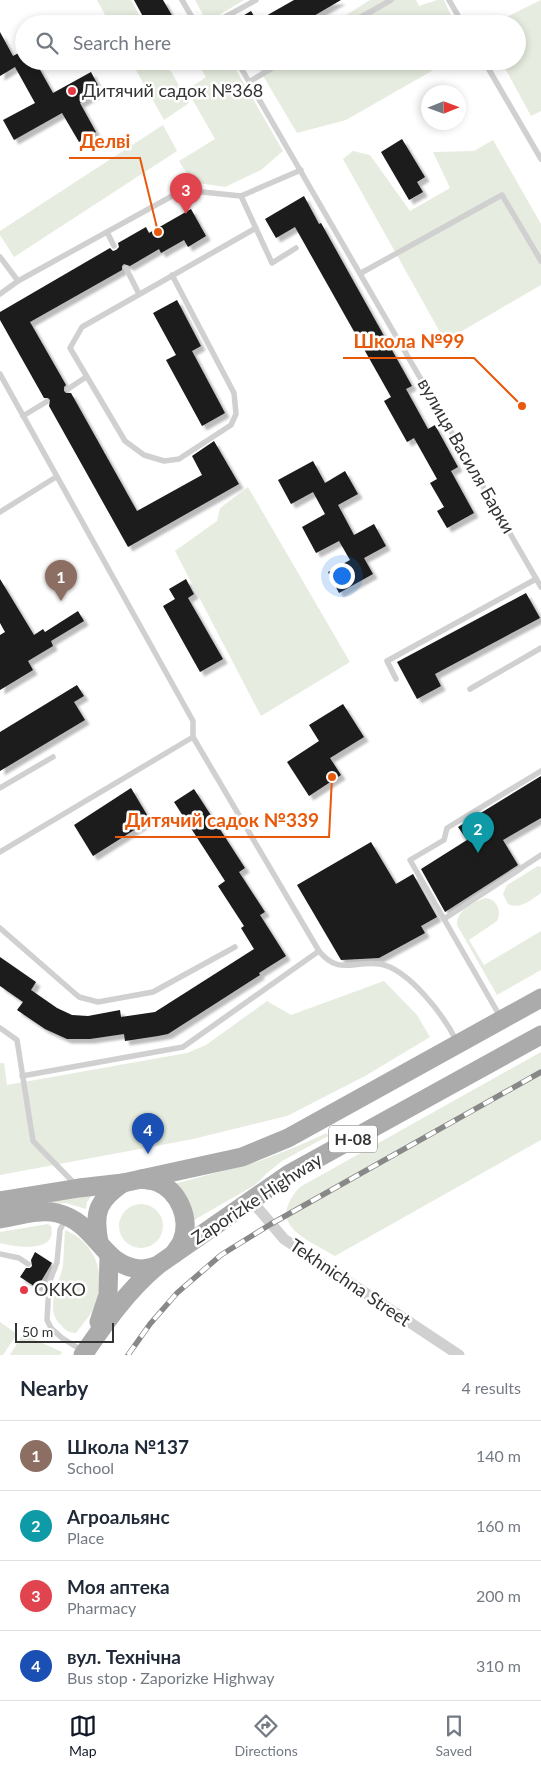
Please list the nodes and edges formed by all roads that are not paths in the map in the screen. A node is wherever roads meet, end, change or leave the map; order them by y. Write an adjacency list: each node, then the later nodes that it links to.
1 (182, 0): 5 (lane)
2 (256, 0): 6 (lane)
3 (390, 0): 7 (lane)
4 (449, 0): 8 (lane)
5 (191, 15)
6 (229, 15)
7 (364, 15)
8 (458, 15)
9 (242, 70): 12 (lane, вулиця Василя Барки)
10 (269, 70): 12 (lane)
11 (489, 70): 13 (lane)
12 (249, 82): 14 (lane, вулиця Василя Барки)
13 (541, 159)
14 (301, 170): 15 (lane); 23 (lane, вулиця Василя Барки)
15 (242, 196): 16 (lane); 17 (lane)
16 (256, 228): 19 (lane); 24 (lane)
17 (107, 232): 18 (lane); 25 (lane)
18 (114, 246)
19 (296, 248)
20 (0, 257): 25 (lane)
21 (541, 261): 23 (lane)
22 (126, 268): 27 (lane)
23 (360, 273): 35 (lane, вулиця Василя Барки)
24 (172, 275): 27 (lane); 29 (lane)
25 (18, 281): 26 (lane)
26 (0, 294)
27 (139, 294): 29 (lane)
28 (0, 374): 32 (lane)
29 (86, 377): 30 (lane)
30 (68, 389)
31 (46, 402): 32 (lane)
32 (23, 416): 33 (lane)
33 (56, 478): 34 (lane); 40 (lane)
34 (0, 512)
35 (536, 579): 36 (lane, вулиця Василя Барки); 38 (lane)
36 (541, 587)
37 (541, 648): 39 (lane)
38 (396, 679)
39 (470, 689)
40 (193, 737): 44 (lane); 49 (lane)
41 (52, 757): 43 (lane)
42 (541, 772): 46 (lane)
43 (0, 788)
44 (1, 850)
45 (541, 855): 46 (lane)
46 (444, 919): 51 (lane)
47 (0, 928): 48 (lane)
48 (235, 948)
49 (319, 951): 54 (lane); 55 (lane)
50 (541, 998): 51 (main road, Zaporizke Highway / Н-08)
51 (502, 1020): 54 (main road, Zaporizke Highway / Н-08)
52 (0, 1028): 55 (lane)
53 (541, 1035): 58 (main road, Zaporizke Highway / Н-08)
54 (458, 1044): 56 (main road, Zaporizke Highway / Н-08)
55 (22, 1076): 57 (lane)
56 (131, 1181): 57 (main road, Zaporizke Highway / Н-08); 62 (main road, Н-08); 64 (main road, Н-08)
57 (79, 1188): 59 (main road, Zaporizke Highway / Н-08)
58 (251, 1200): 64 (main road, Zaporizke Highway / Н-08); 69 (street, Tekhnichna Street)
59 (0, 1201)
60 (67, 1216): 61 (main road); 62 (main road); 67 (lane)
61 (0, 1219)
62 (104, 1249): 64 (main road); 68 (main road)
63 (0, 1254): 65 (lane)
64 (166, 1260): 68 (main road, Zaporizke Highway)
65 (28, 1264)
66 (44, 1276): 67 (lane)
67 (49, 1283): 68 (lane)
68 (84, 1354)
69 (459, 1355)

